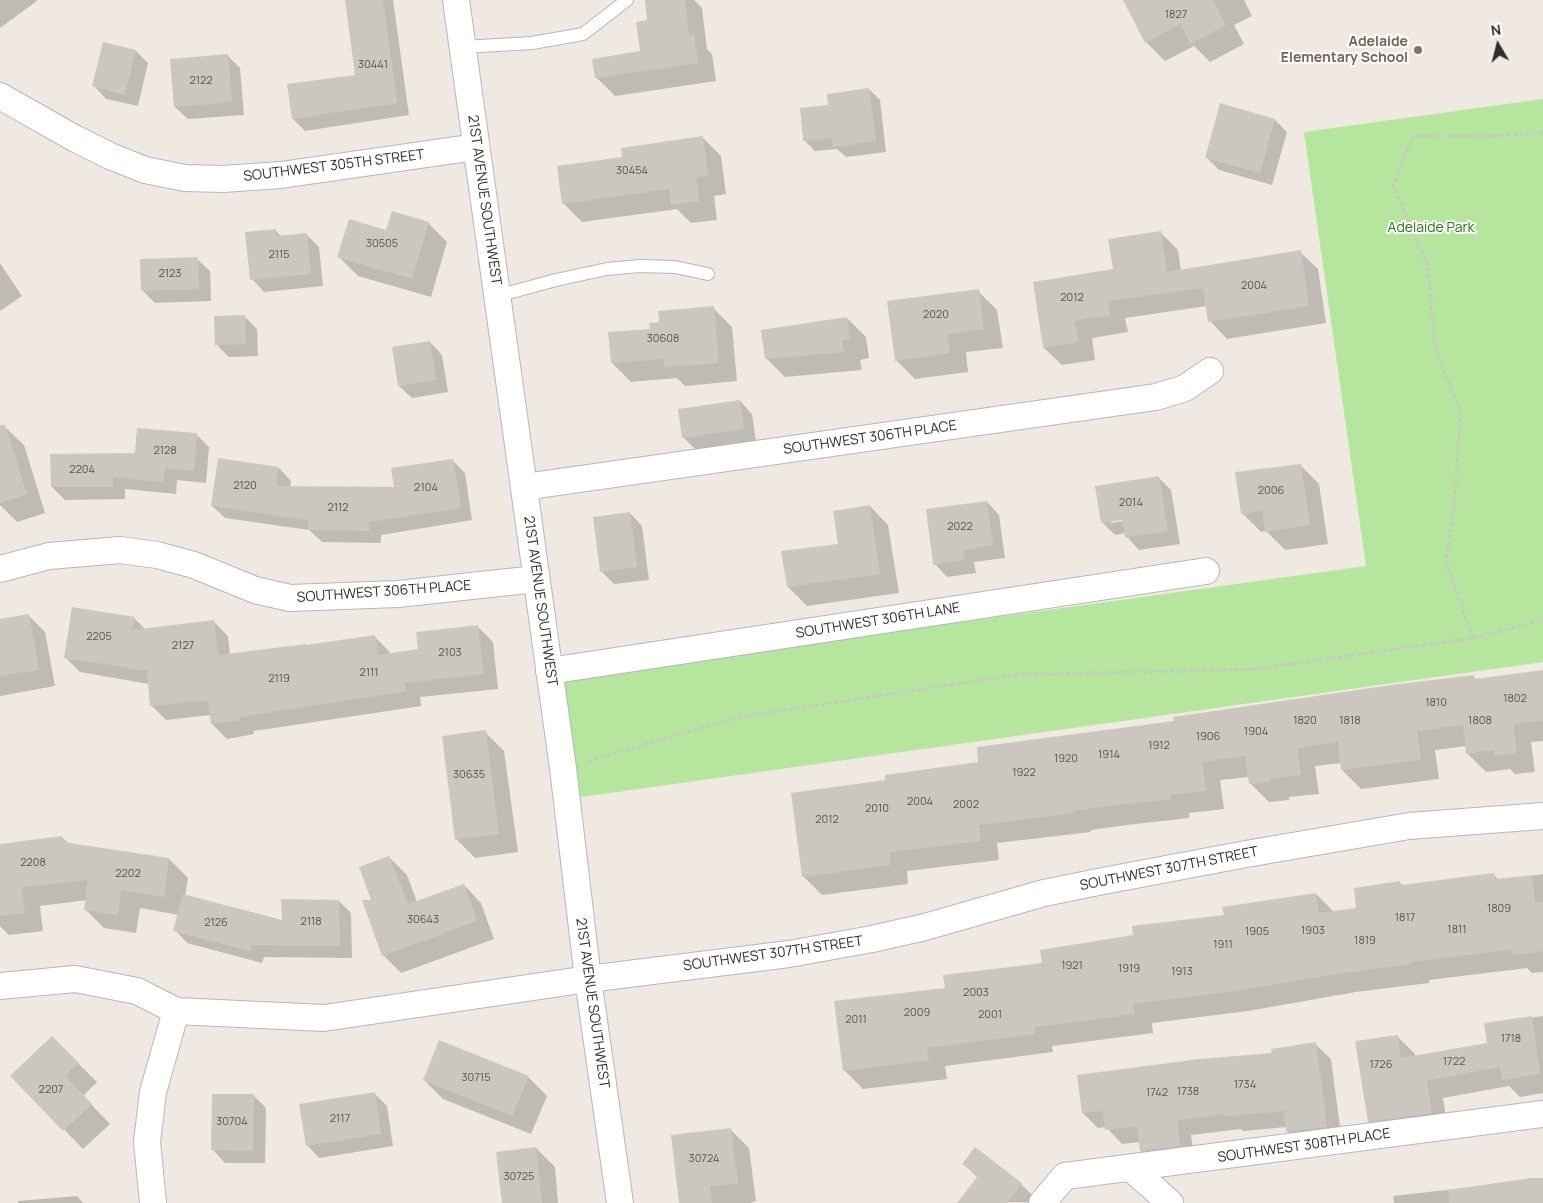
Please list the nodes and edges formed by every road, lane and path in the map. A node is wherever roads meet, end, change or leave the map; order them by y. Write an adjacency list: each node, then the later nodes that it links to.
1 (456, 0): 3 (street, 21ST AVENUE SOUTHWEST)
2 (627, 0): 3 (lane)
3 (463, 47): 6 (street, 21ST AVENUE SOUTHWEST)
4 (0, 96): 6 (street, SOUTHWEST 305TH STREET)
5 (1543, 133): 15 (path)
6 (476, 147): 8 (street, 21ST AVENUE SOUTHWEST)
7 (708, 274): 8 (lane)
8 (497, 296): 10 (street, 21ST AVENUE SOUTHWEST)
9 (1210, 371): 10 (street, SOUTHWEST 306TH PLACE)
10 (524, 487): 13 (street, 21ST AVENUE SOUTHWEST)
11 (0, 569): 13 (street, SOUTHWEST 306TH PLACE)
12 (1206, 571): 16 (street, SOUTHWEST 306TH LANE)
13 (536, 579): 16 (street, 21ST AVENUE SOUTHWEST)
14 (1543, 620): 15 (path)
15 (1473, 638): 17 (path)
16 (550, 671): 17 (street, 21ST AVENUE SOUTHWEST)
17 (563, 768): 19 (street, 21ST AVENUE SOUTHWEST)
18 (1543, 816): 19 (street, SOUTHWEST 307TH STREET)
19 (588, 979): 21 (street, SOUTHWEST 307TH STREET); 25 (street, 21ST AVENUE SOUTHWEST)
20 (0, 986): 21 (street, SOUTHWEST 307TH STREET)
21 (176, 1011): 24 (street)
22 (1543, 1114): 23 (street, SOUTHWEST 308TH PLACE)
23 (1132, 1169): 26 (street, SOUTHWEST 308TH PLACE); 27 (street)
24 (152, 1203)
25 (620, 1203)
26 (1042, 1203)
27 (1170, 1203)

